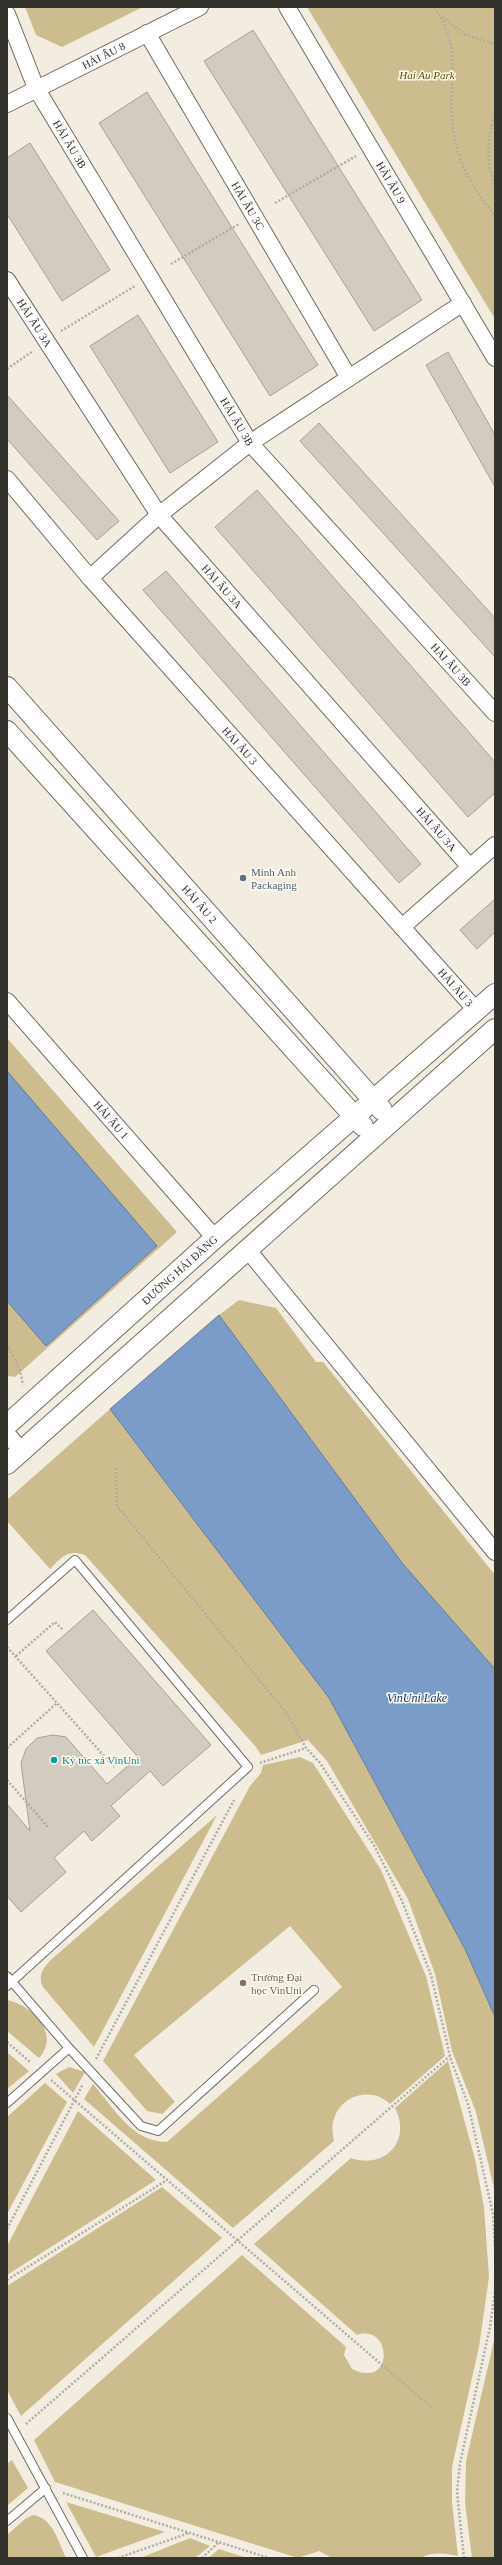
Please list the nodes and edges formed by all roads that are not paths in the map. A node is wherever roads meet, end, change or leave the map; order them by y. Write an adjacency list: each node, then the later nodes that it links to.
1 (200, 7): 4 (street, HẢI ÂU 8)
2 (287, 7): 8 (street, HẢI ÂU 9)
3 (7, 14): 5 (street, HẢI ÂU 3B)
4 (147, 33): 5 (street, HẢI ÂU 8); 10 (street, HẢI ÂU 3C)
5 (36, 88): 6 (street, HẢI ÂU 8); 11 (street, HẢI ÂU 3B)
6 (7, 104)
7 (7, 280): 13 (street, HẢI ÂU 3A)
8 (463, 303): 9 (street, HẢI ÂU 9); 10 (street)
9 (495, 358)
10 (349, 378): 11 (street)
11 (250, 443): 13 (street); 16 (street, HẢI ÂU 3B)
12 (7, 479): 14 (street, HẢI ÂU 3)
13 (159, 515): 14 (street); 19 (street, HẢI ÂU 3A)
14 (90, 578): 20 (street, HẢI ÂU 3)
15 (7, 687): 25 (street, HẢI ÂU 2)
16 (495, 713)
17 (7, 731): 26 (street)
18 (495, 845): 19 (street)
19 (470, 867): 20 (street)
20 (402, 927): 23 (street, HẢI ÂU 3)
21 (495, 994): 23 (street, ĐƯỜNG HẢI ĐĂNG)
22 (7, 1001): 29 (street, HẢI ÂU 1)
23 (476, 1010): 25 (street, ĐƯỜNG HẢI ĐĂNG)
24 (495, 1029): 27 (street)
25 (374, 1101): 26 (street, ĐƯỜNG HẢI ĐĂNG); 27 (street, HẢI ÂU 2)
26 (355, 1117): 28 (street); 29 (street, ĐƯỜNG HẢI ĐĂNG)
27 (392, 1120): 28 (street)
28 (374, 1137): 30 (street)
29 (215, 1238): 31 (street, ĐƯỜNG HẢI ĐĂNG)
30 (247, 1249): 33 (street); 35 (street)
31 (7, 1425)
32 (7, 1434): 33 (street)
33 (22, 1451): 34 (street)
34 (7, 1464)
35 (495, 1552)
36 (7, 1620): 37 (lane)
37 (9, 1981): 39 (lane)
38 (314, 1990): 39 (lane)
39 (68, 2048): 40 (lane)
40 (7, 2103)
41 (7, 2418): 42 (lane)
42 (46, 2488): 43 (lane); 44 (lane)
43 (7, 2521)
44 (83, 2558)

